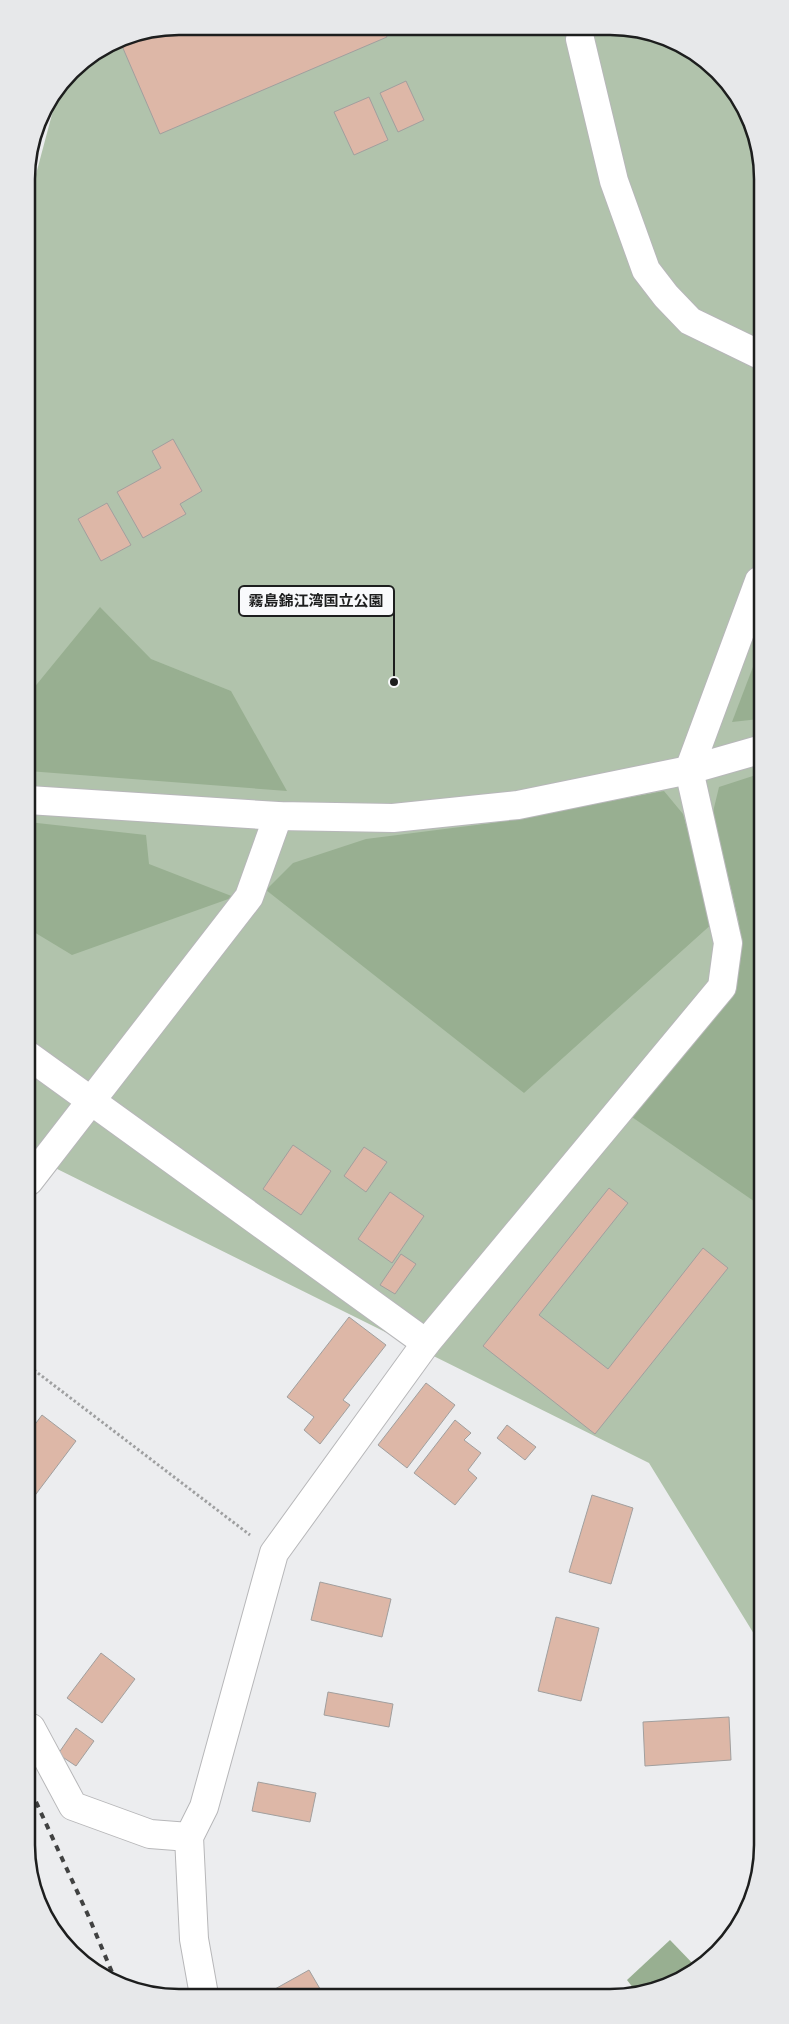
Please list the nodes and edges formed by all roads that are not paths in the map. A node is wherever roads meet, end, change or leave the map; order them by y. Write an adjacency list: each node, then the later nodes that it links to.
1 (580, 39): 2 (street)
2 (754, 352)
3 (754, 594): 5 (street)
4 (754, 751): 5 (street)
5 (689, 770): 7 (street); 11 (street)
6 (35, 800): 7 (street)
7 (278, 816): 9 (street)
8 (35, 1061): 9 (street)
9 (90, 1102): 10 (street); 11 (street)
10 (35, 1173)
11 (426, 1342): 13 (street)
12 (35, 1735): 13 (street)
13 (189, 1837): 14 (street)
14 (203, 1989)

